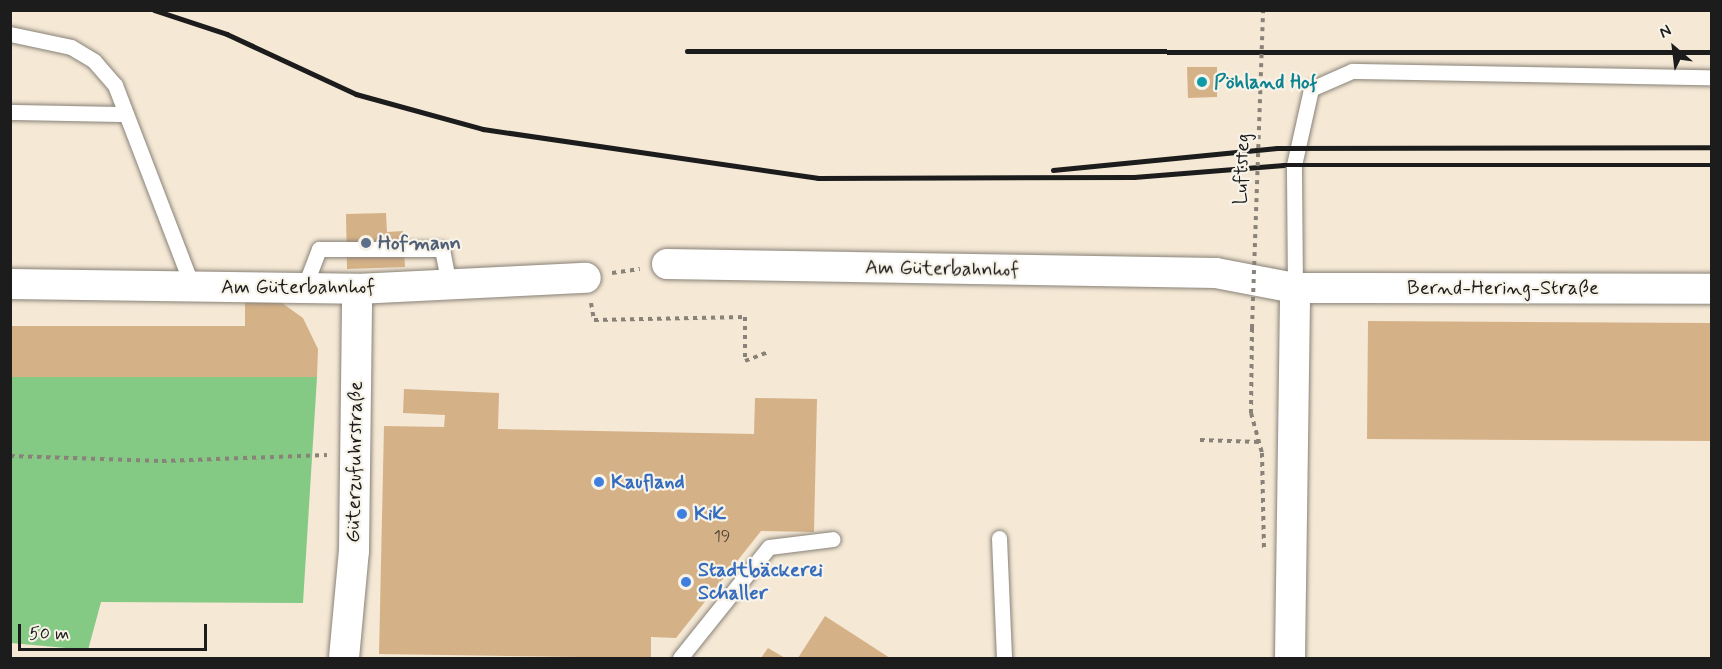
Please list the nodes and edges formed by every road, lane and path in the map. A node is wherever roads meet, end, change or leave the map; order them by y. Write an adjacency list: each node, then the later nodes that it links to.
1 (1263, 10): 17 (path, Luftsteg, bridge)
2 (10, 34): 5 (lane)
3 (1712, 76): 13 (lane)
4 (10, 112): 5 (lane)
5 (125, 114): 10 (lane)
6 (667, 264): 7 (street, Am Güterbahnhof); 8 (path)
7 (1216, 273): 13 (street, Bernd-Hering-Straße)
8 (586, 278): 11 (street, Am Güterbahnhof); 16 (path)
9 (10, 284): 10 (street, Am Güterbahnhof)
10 (192, 286): 12 (street, Am Güterbahnhof)
11 (449, 286): 12 (lane); 14 (street, Am Güterbahnhof)
12 (304, 288): 14 (street, Am Güterbahnhof)
13 (1295, 288): 15 (street, Bernd-Hering-Straße); 25 (street)
14 (357, 289): 18 (street, Güterzufuhrstraße)
15 (1712, 290)
16 (768, 352)
17 (1200, 440)
18 (355, 454): 19 (path); 22 (street, Güterzufuhrstraße)
19 (10, 456)
20 (999, 538): 24 (lane)
21 (832, 539): 23 (lane)
22 (341, 651)
23 (680, 658)
24 (1004, 658)
25 (1290, 658)

